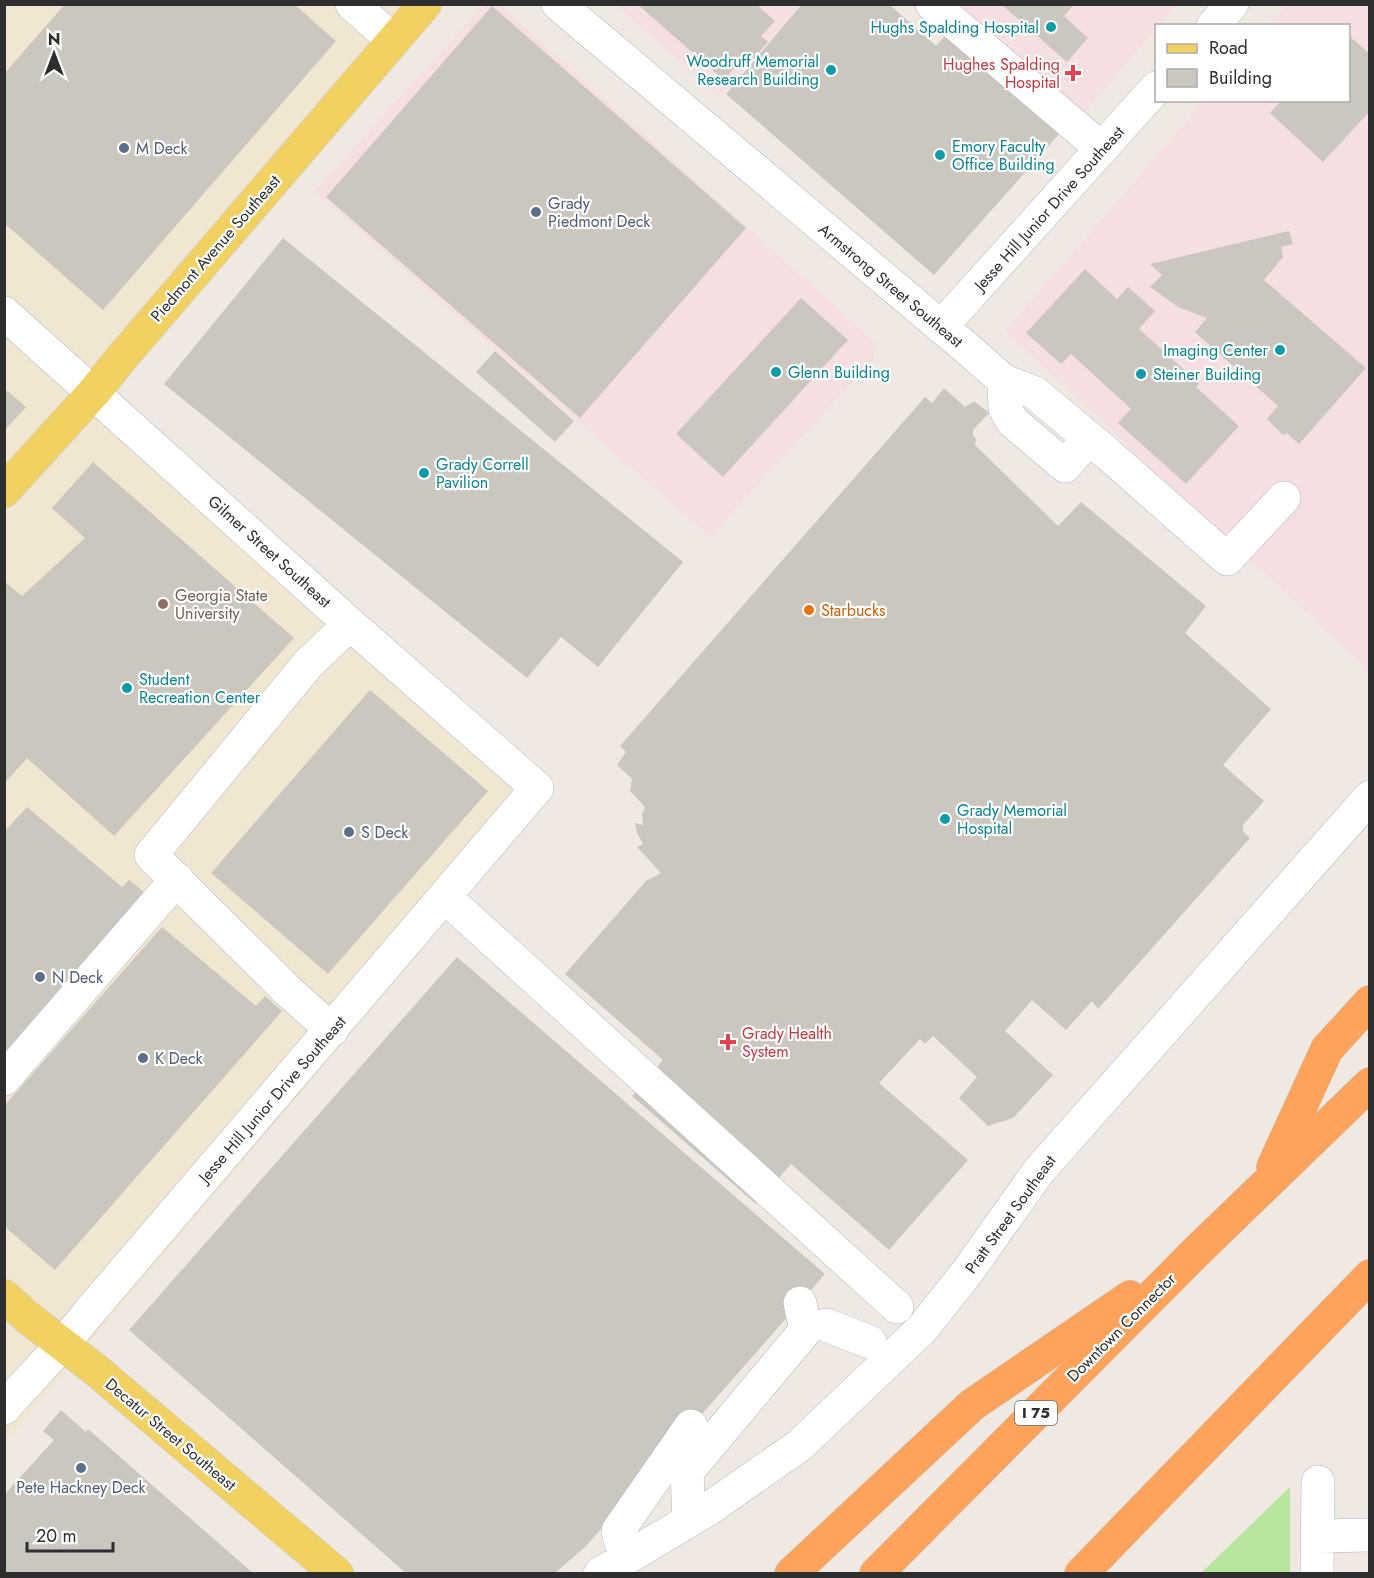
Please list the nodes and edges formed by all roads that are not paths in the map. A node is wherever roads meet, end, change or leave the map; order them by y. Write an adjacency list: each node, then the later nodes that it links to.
1 (352, 4): 7 (street)
2 (425, 4): 7 (main road, Piedmont Avenue Southeast)
3 (558, 4): 11 (street, Armstrong Street Southeast)
4 (932, 4): 9 (street)
5 (1232, 4): 6 (street)
6 (1215, 24)
7 (393, 40): 12 (main road, Piedmont Avenue Southeast)
8 (1155, 89): 9 (street, Jesse Hill Junior Drive Southeast)
9 (1102, 149): 11 (street, Jesse Hill Junior Drive Southeast)
10 (4, 313): 12 (street, Gilmer Street Southeast)
11 (941, 327): 14 (street, Armstrong Street Southeast)
12 (94, 392): 13 (main road, Piedmont Avenue Southeast); 15 (street, Gilmer Street Southeast)
13 (4, 491)
14 (1284, 498)
15 (350, 624): 16 (street, Gilmer Street Southeast); 18 (street)
16 (537, 788): 19 (street, Jesse Hill Junior Drive Southeast)
17 (1370, 797): 37 (street, Pratt Street Southeast)
18 (177, 879): 21 (street); 22 (street)
19 (445, 897): 21 (street, Jesse Hill Junior Drive Southeast); 29 (street)
20 (1370, 1002): 24 (highway)
21 (332, 1030): 32 (street, Jesse Hill Junior Drive Southeast)
22 (4, 1079)
23 (1370, 1084): 24 (highway, Downtown Connector / I 75)
24 (1264, 1185): 25 (highway, Downtown Connector / I 75)
25 (1196, 1252): 42 (highway); 43 (highway, Downtown Connector / I 75)
26 (1370, 1276): 36 (highway)
27 (4, 1296): 32 (main road, Decatur Street Southeast)
28 (800, 1303): 37 (street)
29 (897, 1307)
30 (826, 1325): 31 (street)
31 (870, 1342)
32 (64, 1344): 33 (street, Jesse Hill Junior Drive Southeast); 41 (main road, Decatur Street Southeast)
33 (4, 1408)
34 (691, 1426): 40 (street)
35 (1318, 1482): 39 (street)
36 (1149, 1505): 44 (highway); 45 (highway)
37 (679, 1526): 40 (street, Pratt Street Southeast)
38 (1370, 1535): 39 (street)
39 (1318, 1536): 46 (street)
40 (619, 1568)
41 (337, 1574)
42 (791, 1574)
43 (876, 1574)
44 (1081, 1574)
45 (1096, 1574)
46 (1317, 1574)

